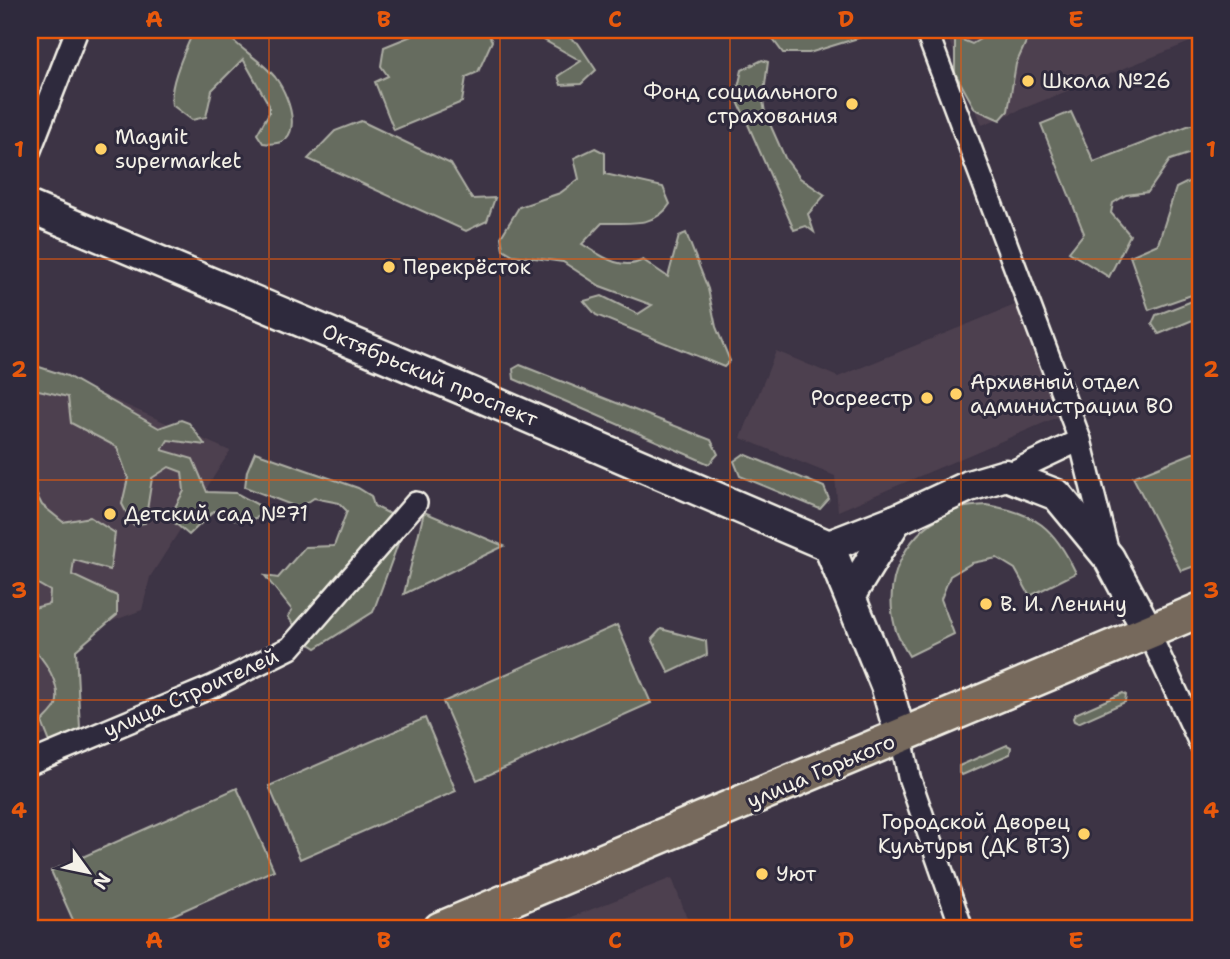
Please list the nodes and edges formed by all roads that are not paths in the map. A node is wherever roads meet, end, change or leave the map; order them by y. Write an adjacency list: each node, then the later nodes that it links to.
1 (77, 30): 3 (street)
2 (926, 30): 5 (street)
3 (30, 150)
4 (30, 207): 9 (main road, Октябрьский проспект)
5 (1080, 440): 6 (street); 10 (street)
6 (1006, 475): 8 (main road); 10 (main road)
7 (416, 503): 16 (street, улица Строителей)
8 (896, 520): 9 (main road); 11 (main road)
9 (829, 546): 11 (main road)
10 (1109, 558): 13 (main road)
11 (850, 595): 14 (main road)
12 (1200, 610): 13 (main road, улица Горького)
13 (1148, 631): 14 (main road, улица Горького); 15 (street)
14 (901, 737): 17 (main road, улица Горького); 18 (street)
15 (1200, 743)
16 (30, 762)
17 (440, 929)
18 (962, 929)

